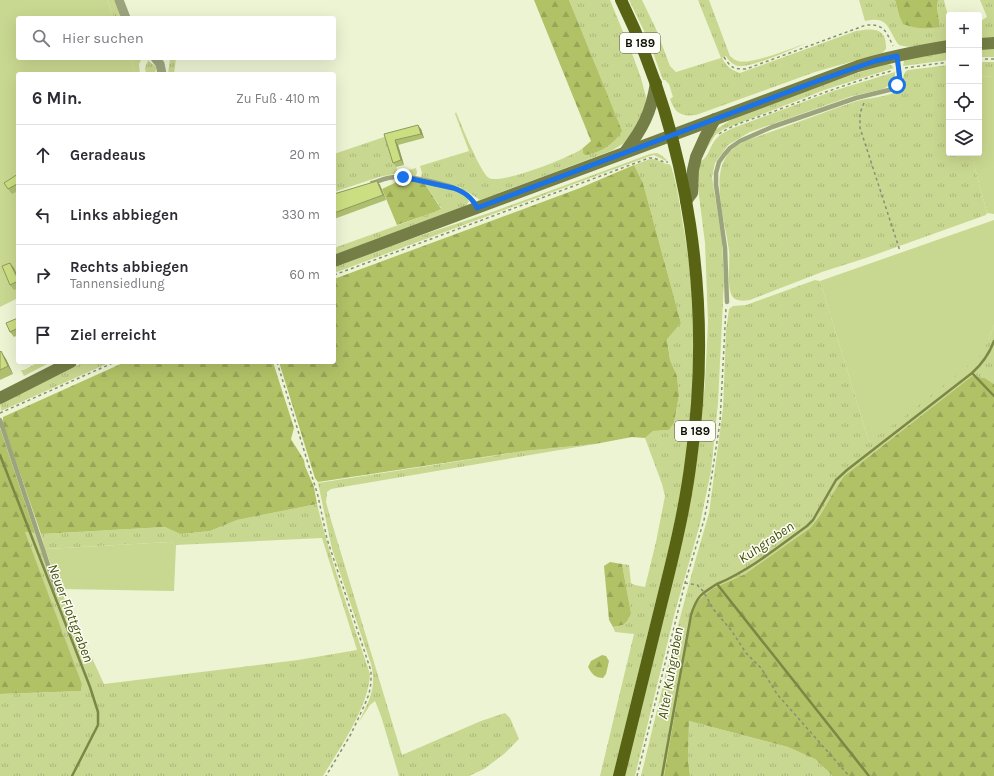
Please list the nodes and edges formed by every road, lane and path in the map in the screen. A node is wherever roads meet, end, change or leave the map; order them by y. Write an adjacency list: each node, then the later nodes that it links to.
1 (119, 0): 3 (street)
2 (622, 0): 15 (main road, B 189)
3 (125, 16)
4 (994, 43): 5 (main road)
5 (982, 44)
6 (946, 47): 7 (main road)
7 (897, 56): 8 (path); 13 (lane); 17 (main road)
8 (724, 57)
9 (994, 59): 11 (path)
10 (157, 60): 14 (street)
11 (982, 60)
12 (946, 62): 13 (path)
13 (900, 68): 16 (lane); 19 (path)
14 (162, 72)
15 (656, 83): 18 (main road, B 189); 20 (main road)
16 (870, 95): 25 (path); 28 (lane)
17 (715, 119): 18 (main road); 23 (main road)
18 (671, 135): 20 (main road); 23 (main road, B 189)
19 (717, 135)
20 (625, 152): 24 (main road)
21 (666, 162): 27 (path)
22 (370, 184): 24 (lane)
23 (686, 200): 38 (main road, B 189)
24 (481, 206): 26 (main road)
25 (900, 251)
26 (336, 260)
27 (336, 274)
28 (727, 302): 35 (path)
29 (67, 364): 32 (main road)
30 (110, 364): 33 (path)
31 (278, 364): 37 (path)
32 (0, 398)
33 (0, 413)
34 (0, 420): 36 (lane)
35 (685, 583): 39 (path); 40 (path)
36 (56, 589)
37 (326, 776)
38 (619, 776)
39 (637, 776)
40 (849, 776)

